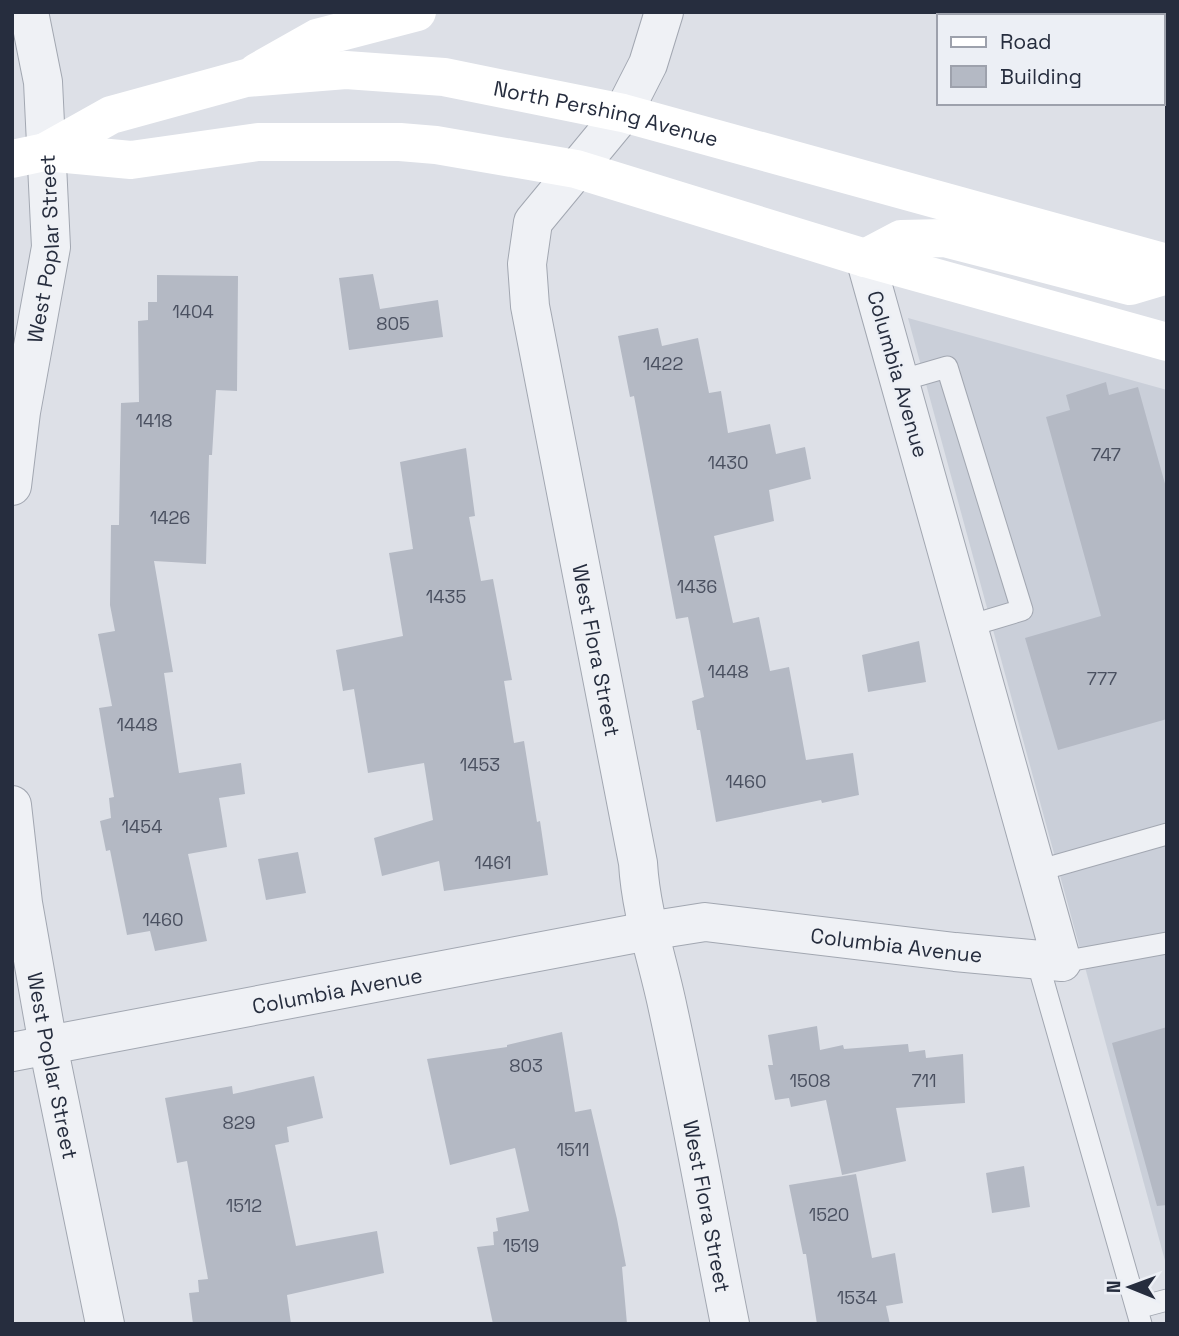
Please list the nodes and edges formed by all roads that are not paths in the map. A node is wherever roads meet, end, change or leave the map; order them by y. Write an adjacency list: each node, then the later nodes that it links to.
1 (29, 12): 6 (street, West Poplar Street)
2 (417, 12): 4 (main road)
3 (664, 12): 5 (street, West Flora Street)
4 (246, 78): 5 (main road, North Pershing Avenue); 6 (main road, North Pershing Avenue)
5 (622, 113): 7 (street, West Flora Street); 9 (main road, North Pershing Avenue)
6 (29, 156): 7 (main road); 13 (street, West Poplar Street)
7 (576, 169): 8 (main road); 18 (street, West Flora Street)
8 (865, 258): 10 (main road); 11 (main road); 12 (street, Columbia Avenue)
9 (1167, 263)
10 (1167, 275)
11 (1167, 342)
12 (899, 381): 14 (street, Columbia Avenue); 14 (lane)
13 (12, 486)
14 (968, 626): 17 (street, Columbia Avenue)
15 (12, 805): 21 (street, West Poplar Street)
16 (1167, 834): 17 (lane)
17 (1037, 871): 20 (street, Columbia Avenue)
18 (648, 931): 20 (street, Columbia Avenue); 21 (street, Columbia Avenue); 25 (street, West Flora Street)
19 (1167, 943): 20 (lane)
20 (1050, 961): 23 (lane)
21 (30, 1048): 24 (street, West Poplar Street)
22 (1167, 1300): 23 (lane)
23 (1139, 1316)
24 (105, 1324)
25 (730, 1324)

